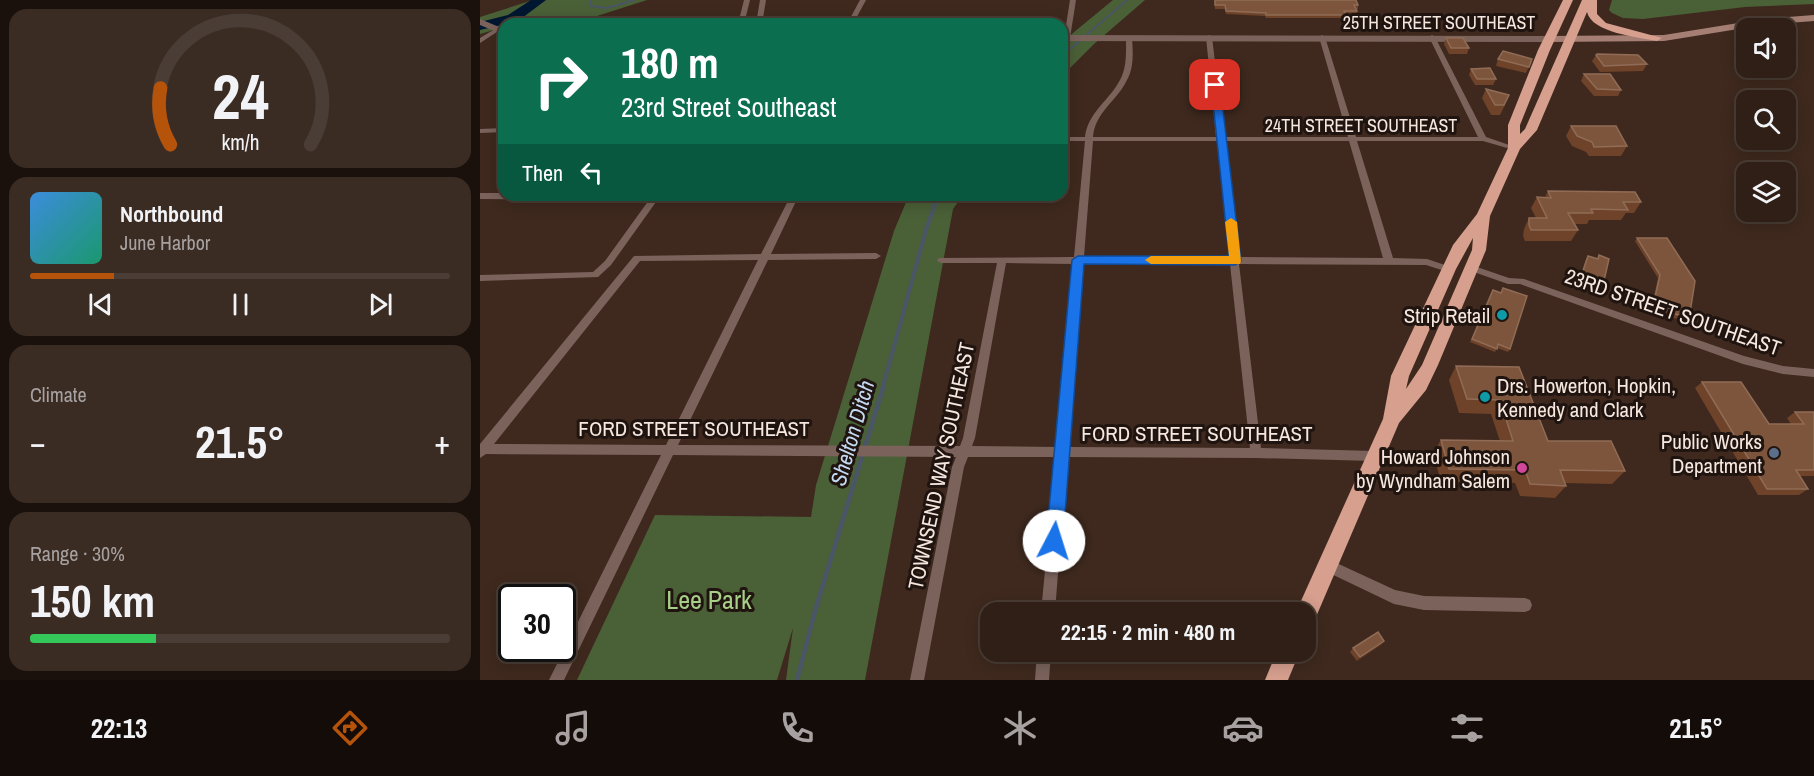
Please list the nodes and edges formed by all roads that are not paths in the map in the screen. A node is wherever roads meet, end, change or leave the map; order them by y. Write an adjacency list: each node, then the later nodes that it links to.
1 (747, 0): 8 (street)
2 (763, 0): 9 (street)
3 (863, 0): 10 (street)
4 (1073, 0): 12 (street)
5 (1568, 0): 22 (highway)
6 (1587, 0): 23 (highway)
7 (1592, 0): 21 (highway)
8 (742, 18)
9 (760, 18)
10 (853, 18)
11 (1814, 18): 21 (main road, 25TH STREET SOUTHEAST)
12 (1068, 21)
13 (480, 22): 14 (street)
14 (498, 30)
15 (498, 32): 24 (street)
16 (1209, 37): 17 (street, 25TH STREET SOUTHEAST); 20 (street, 25TH STREET SOUTHEAST); 30 (street)
17 (1322, 37): 18 (street, 25TH STREET SOUTHEAST); 31 (street)
18 (1432, 37): 22 (street, 25TH STREET SOUTHEAST); 28 (street)
19 (1068, 38): 20 (street, 25TH STREET SOUTHEAST)
20 (1130, 38): 29 (street)
21 (1657, 38): 23 (main road, 25TH STREET SOUTHEAST)
22 (1549, 39): 23 (main road, 25TH STREET SOUTHEAST); 32 (highway)
23 (1570, 39): 32 (highway)
24 (480, 41)
25 (480, 130): 26 (street)
26 (498, 130)
27 (1068, 139): 29 (street, 24TH STREET SOUTHEAST)
28 (1483, 139): 31 (street, 24TH STREET SOUTHEAST); 32 (street, 24TH STREET SOUTHEAST)
29 (1090, 140): 30 (street, 24TH STREET SOUTHEAST); 42 (street)
30 (1221, 140): 31 (street, 24TH STREET SOUTHEAST); 43 (street)
31 (1353, 140): 44 (street)
32 (1514, 148): 37 (highway)
33 (480, 196): 34 (street)
34 (498, 196)
35 (652, 201): 47 (street)
36 (792, 201): 39 (street)
37 (1483, 216): 45 (highway); 46 (highway)
38 (876, 256): 39 (street)
39 (764, 258): 51 (street); 52 (street)
40 (942, 260): 41 (street)
41 (1002, 260): 42 (street); 53 (street, TOWNSEND WAY SOUTHEAST)
42 (1078, 260): 43 (street); 54 (street)
43 (1235, 261): 44 (street); 55 (street)
44 (1389, 261): 46 (street)
45 (1473, 264): 48 (highway); 49 (street, 23RD STREET SOUTHEAST)
46 (1448, 269): 48 (highway); 50 (highway)
47 (480, 278)
48 (1453, 309): 50 (highway)
49 (1814, 373)
50 (1392, 419): 56 (highway)
51 (670, 449): 52 (street, FORD STREET SOUTHEAST); 53 (street, FORD STREET SOUTHEAST); 63 (street)
52 (481, 451)
53 (963, 453): 54 (street, FORD STREET SOUTHEAST); 64 (street, TOWNSEND WAY SOUTHEAST)
54 (1062, 453): 55 (street, FORD STREET SOUTHEAST); 58 (street)
55 (1256, 453): 56 (street, FORD STREET SOUTHEAST)
56 (1375, 456): 57 (highway)
57 (1328, 565): 59 (highway); 60 (street)
58 (1049, 602)
59 (1311, 602)
60 (1525, 605)
61 (1043, 662): 65 (street)
62 (1284, 662): 66 (highway)
63 (556, 680)
64 (917, 680)
65 (1042, 680)
66 (1276, 680)

